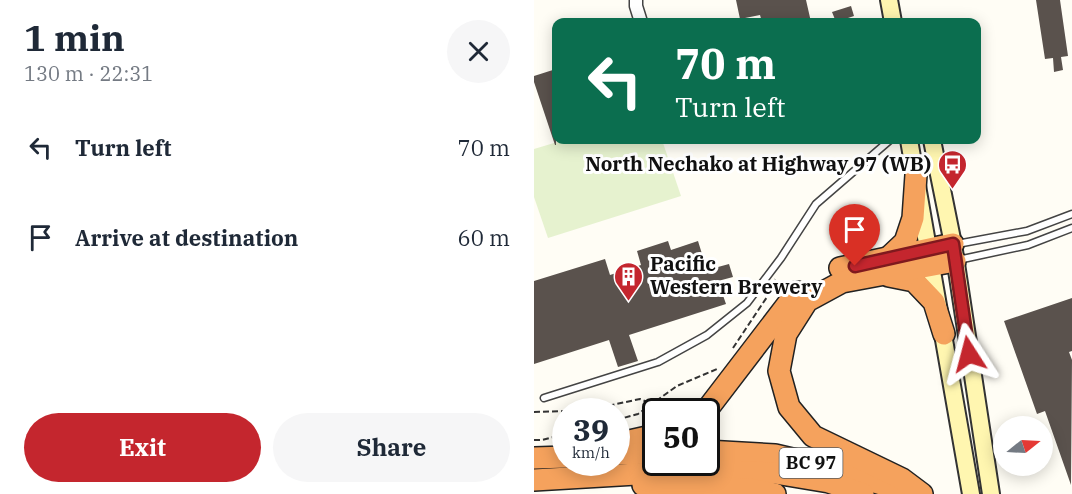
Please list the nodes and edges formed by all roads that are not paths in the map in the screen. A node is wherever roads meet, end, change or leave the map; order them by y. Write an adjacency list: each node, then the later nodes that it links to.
1 (636, 0): 3 (street)
2 (890, 0): 4 (main road)
3 (640, 18)
4 (893, 18)
5 (885, 144): 15 (lane)
6 (910, 144): 8 (main road)
7 (933, 144): 11 (main road)
8 (916, 175): 12 (main road); 13 (highway)
9 (1072, 214): 11 (lane)
10 (1072, 228): 11 (lane)
11 (954, 253): 12 (highway); 26 (main road)
12 (929, 257): 13 (highway); 14 (main road)
13 (886, 267): 14 (highway); 16 (highway); 24 (highway)
14 (944, 334): 25 (main road)
15 (544, 398)
16 (716, 398)
17 (720, 452): 23 (highway, BC 97)
18 (630, 475): 22 (highway, BC 97)
19 (608, 476): 20 (highway, BC 97); 21 (highway)
20 (534, 480)
21 (776, 494)
22 (863, 494)
23 (912, 494)
24 (922, 494)
25 (971, 494)
26 (991, 494)

